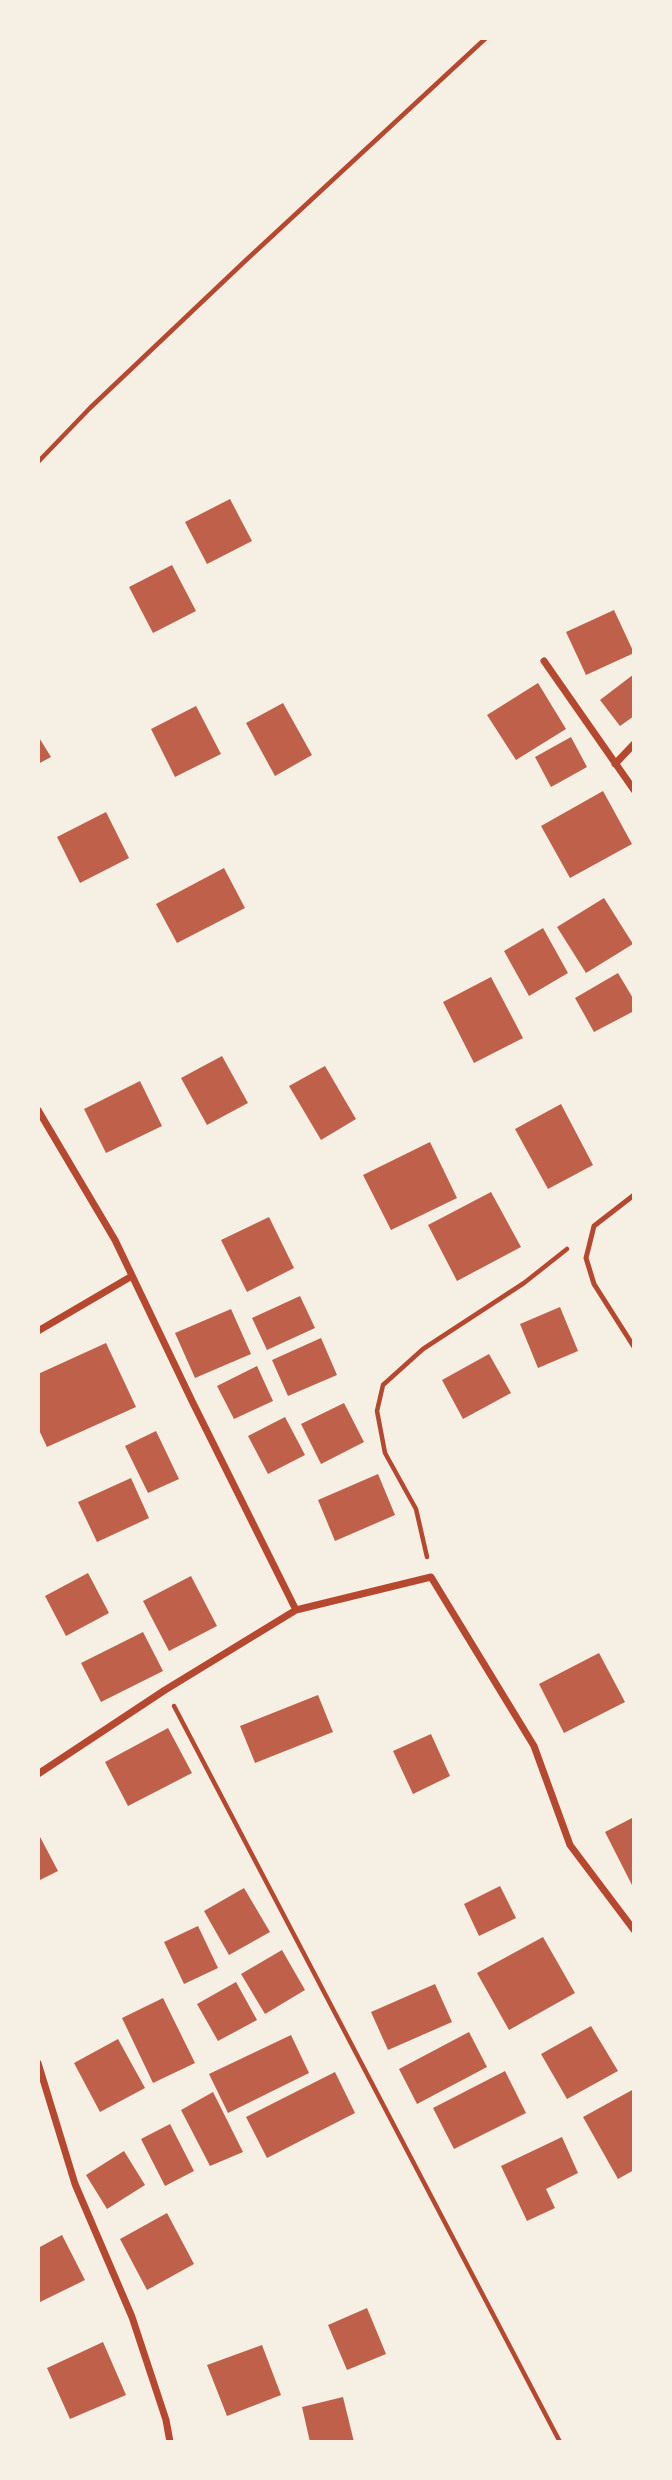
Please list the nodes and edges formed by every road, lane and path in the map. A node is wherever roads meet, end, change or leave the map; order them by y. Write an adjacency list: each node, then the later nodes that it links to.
1 (486, 38): 2 (path)
2 (38, 462)
3 (544, 661): 5 (street)
4 (634, 744): 5 (street)
5 (615, 764): 6 (street)
6 (634, 789)
7 (38, 1110): 10 (street)
8 (634, 1195): 9 (lane)
9 (594, 1226): 12 (lane); 13 (path)
10 (132, 1276): 11 (street); 14 (street)
11 (38, 1331)
12 (634, 1347)
13 (431, 1577): 14 (street); 17 (street)
14 (296, 1610): 15 (street)
15 (165, 1690): 16 (street); 20 (path)
16 (38, 1774)
17 (634, 1930)
18 (38, 2063): 19 (street)
19 (170, 2441)
20 (560, 2441)

